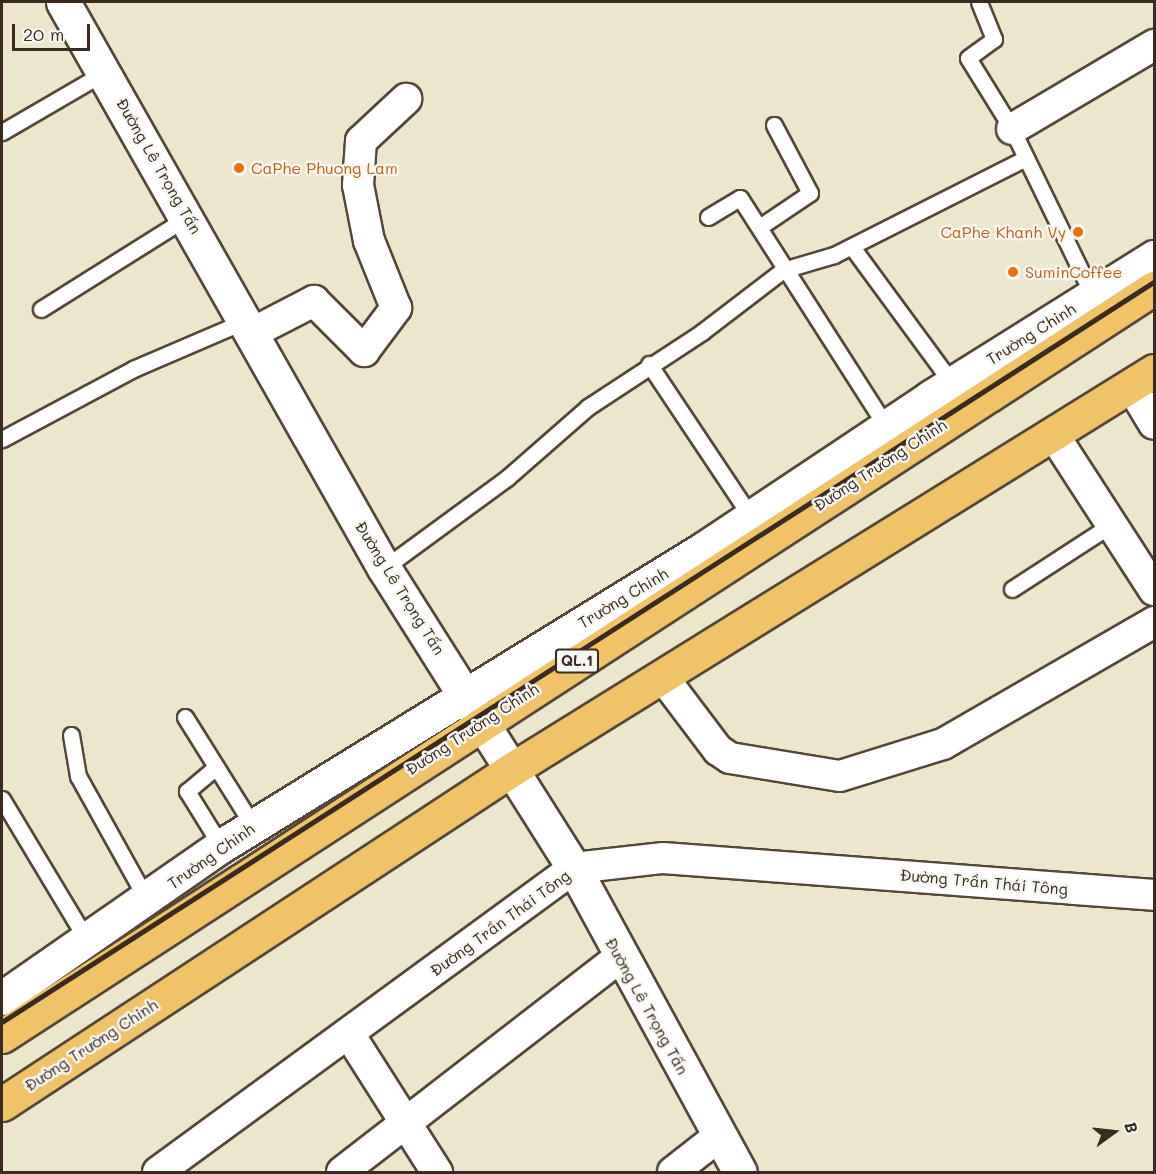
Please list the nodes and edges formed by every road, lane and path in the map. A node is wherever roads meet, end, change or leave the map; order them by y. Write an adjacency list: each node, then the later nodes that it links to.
1 (63, 2): 4 (street, Đường Lê Trọng Tấn)
2 (980, 2): 7 (lane)
3 (1155, 45): 7 (street)
4 (105, 72): 8 (lane); 10 (street, Đường Lê Trọng Tấn)
5 (406, 99): 19 (street)
6 (774, 125): 12 (lane)
7 (1012, 129): 9 (lane)
8 (2, 132)
9 (1026, 158): 13 (lane); 17 (lane)
10 (189, 216): 18 (lane); 19 (street, Đường Lê Trọng Tấn)
11 (708, 217): 12 (lane)
12 (761, 226): 15 (lane)
13 (852, 247): 15 (lane); 22 (lane)
14 (1155, 258): 17 (street, Trường Chinh)
15 (783, 270): 20 (lane); 24 (lane)
16 (1155, 288): 36 (highway, Đường Trường Chinh / QL.1)
17 (1093, 296): 22 (street, Trường Chinh)
18 (41, 309)
19 (249, 327): 26 (lane); 29 (street, Đường Lê Trọng Tấn)
20 (649, 364): 27 (lane); 29 (lane)
21 (1143, 379): 23 (street); 25 (highway, Đường Trường Chinh)
22 (952, 383): 24 (street, Trường Chinh)
23 (1155, 423)
24 (886, 426): 27 (street, Trường Chinh)
25 (1053, 434): 28 (street); 33 (highway, Đường Trường Chinh)
26 (2, 439)
27 (751, 517): 34 (street, Trường Chinh)
28 (1112, 524): 30 (lane); 31 (street)
29 (384, 568): 34 (street, Đường Lê Trọng Tấn)
30 (1012, 589)
31 (1155, 590)
32 (1155, 622): 33 (street)
33 (662, 676): 39 (highway, Đường Trường Chinh)
34 (467, 693): 36 (street, Đường Lê Trọng Tấn); 41 (street, Trường Chinh)
35 (185, 717): 38 (lane)
36 (486, 720): 39 (street, Đường Lê Trọng Tấn); 50 (highway, Đường Trường Chinh / QL.1)
37 (71, 735): 45 (lane)
38 (216, 767): 41 (lane); 42 (lane)
39 (514, 768): 43 (street, Đường Lê Trọng Tấn); 51 (highway, Đường Trường Chinh)
40 (2, 799): 46 (lane)
41 (253, 826): 42 (street, Trường Chinh)
42 (221, 846): 45 (street, Trường Chinh)
43 (574, 868): 44 (street, Đường Trần Thái Tông); 47 (street, Đường Lê Trọng Tấn); 49 (street, Đường Trần Thái Tông)
44 (1155, 895)
45 (148, 902): 46 (street, Trường Chinh)
46 (88, 942): 48 (street, Trường Chinh)
47 (619, 957): 52 (street); 53 (street, Đường Lê Trọng Tấn)
48 (2, 999)
49 (349, 1034): 52 (street); 54 (street, Đường Trần Thái Tông)
50 (2, 1036)
51 (2, 1104)
52 (406, 1127): 55 (street); 56 (street)
53 (719, 1136): 57 (street); 58 (street, Đường Lê Trọng Tấn)
54 (170, 1169)
55 (342, 1173)
56 (437, 1173)
57 (674, 1173)
58 (740, 1173)

